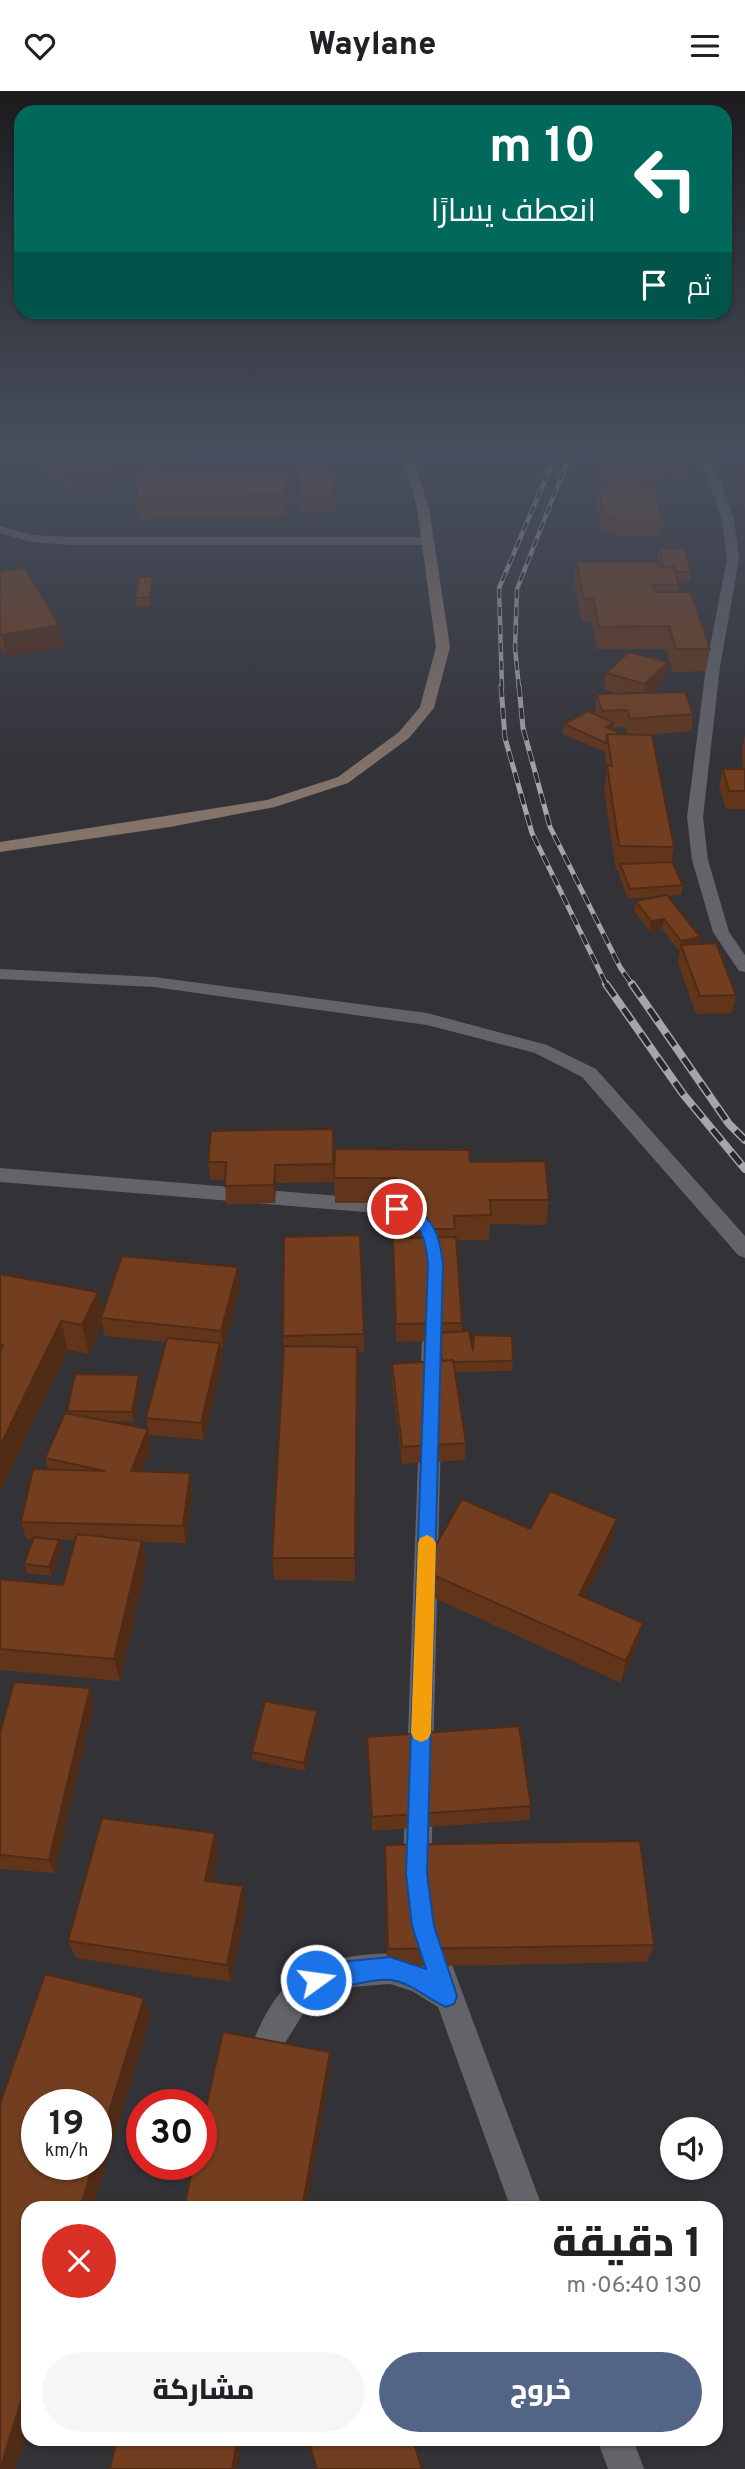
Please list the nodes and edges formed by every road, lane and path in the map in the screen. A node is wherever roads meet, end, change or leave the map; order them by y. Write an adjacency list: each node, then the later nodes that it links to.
1 (433, 563): 3 (main road)
2 (732, 563): 4 (street)
3 (0, 847)
4 (745, 967)
5 (0, 974): 8 (street)
6 (0, 1175): 7 (street)
7 (432, 1238)
8 (745, 1250)
9 (435, 1292): 10 (street)
10 (446, 1996): 11 (street); 12 (street)
11 (252, 2095)
12 (524, 2201)
13 (618, 2446): 14 (street)
14 (626, 2469)

